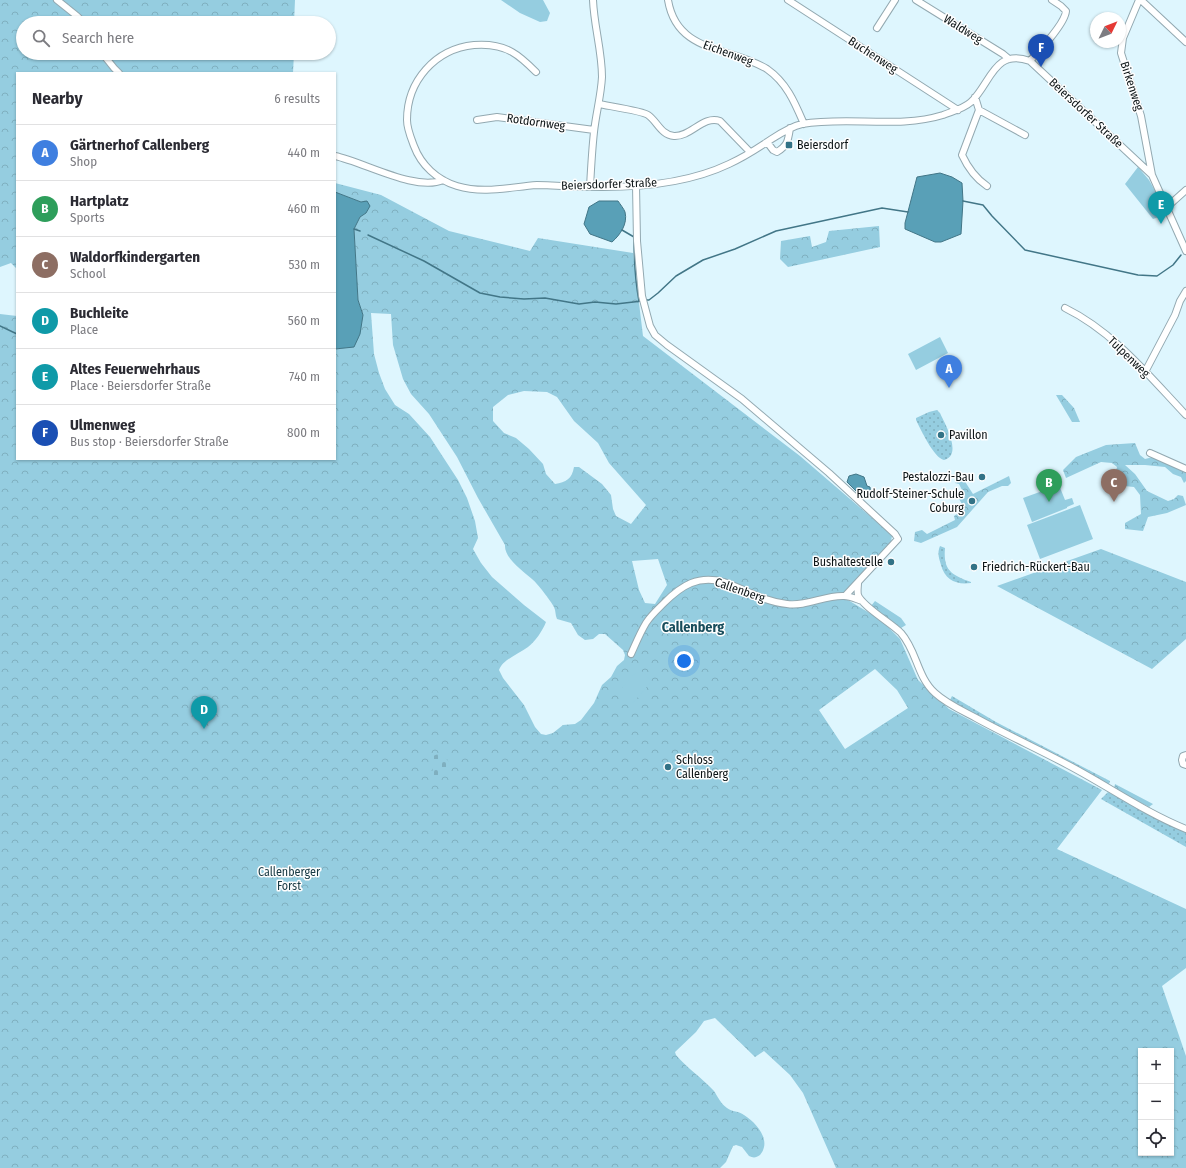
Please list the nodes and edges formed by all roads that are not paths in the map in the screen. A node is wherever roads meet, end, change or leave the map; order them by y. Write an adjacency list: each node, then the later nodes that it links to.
1 (58, 0): 10 (street)
2 (593, 0): 19 (street)
3 (668, 0): 23 (street, Eichenweg)
4 (788, 0): 20 (street, Buchenweg)
5 (895, 0): 11 (street)
6 (916, 0): 9 (street, Waldweg)
7 (1052, 0): 15 (street)
8 (1140, 0): 12 (street); 30 (street, Birkenweg)
9 (923, 2): 13 (street, Waldweg)
10 (77, 16)
11 (877, 28)
12 (1186, 42)
13 (1009, 59): 15 (street); 18 (street, Beiersdorfer Straße)
14 (108, 60): 16 (street)
15 (1030, 61): 30 (street, Beiersdorfer Straße)
16 (119, 72)
17 (536, 72): 31 (street, Beiersdorfer Straße)
18 (976, 97): 20 (street, Beiersdorfer Straße); 21 (street)
19 (599, 104): 25 (street); 28 (street)
20 (958, 110): 23 (street, Beiersdorfer Straße)
21 (979, 110): 26 (street); 33 (street)
22 (478, 120): 25 (street, Rotdornweg)
23 (804, 124): 24 (street, Beiersdorfer Straße)
24 (790, 128): 27 (street, Beiersdorfer Straße); 27 (street)
25 (594, 130): 34 (street)
26 (1025, 135)
27 (767, 142): 28 (street, Beiersdorfer Straße)
28 (750, 152): 32 (street, Beiersdorfer Straße)
29 (336, 156): 31 (street)
30 (1152, 175): 36 (street, Beiersdorfer Straße)
31 (443, 180): 34 (street, Beiersdorfer Straße)
32 (636, 185): 34 (street, Beiersdorfer Straße); 44 (street)
33 (987, 186)
34 (590, 187)
35 (1186, 190): 36 (street)
36 (1167, 207): 37 (street, Beiersdorfer Straße)
37 (1186, 252)
38 (1186, 291): 40 (street)
39 (1065, 308): 40 (street, Tulpenweg)
40 (1145, 372): 41 (street, Tulpenweg)
41 (1186, 415)
42 (1150, 453): 43 (street)
43 (1186, 469)
44 (858, 583): 45 (street); 46 (street)
45 (845, 596): 46 (street); 47 (street, Callenberg)
46 (862, 601): 50 (street)
47 (631, 654)
48 (1186, 755): 49 (street)
49 (1186, 765)
50 (1186, 829)

